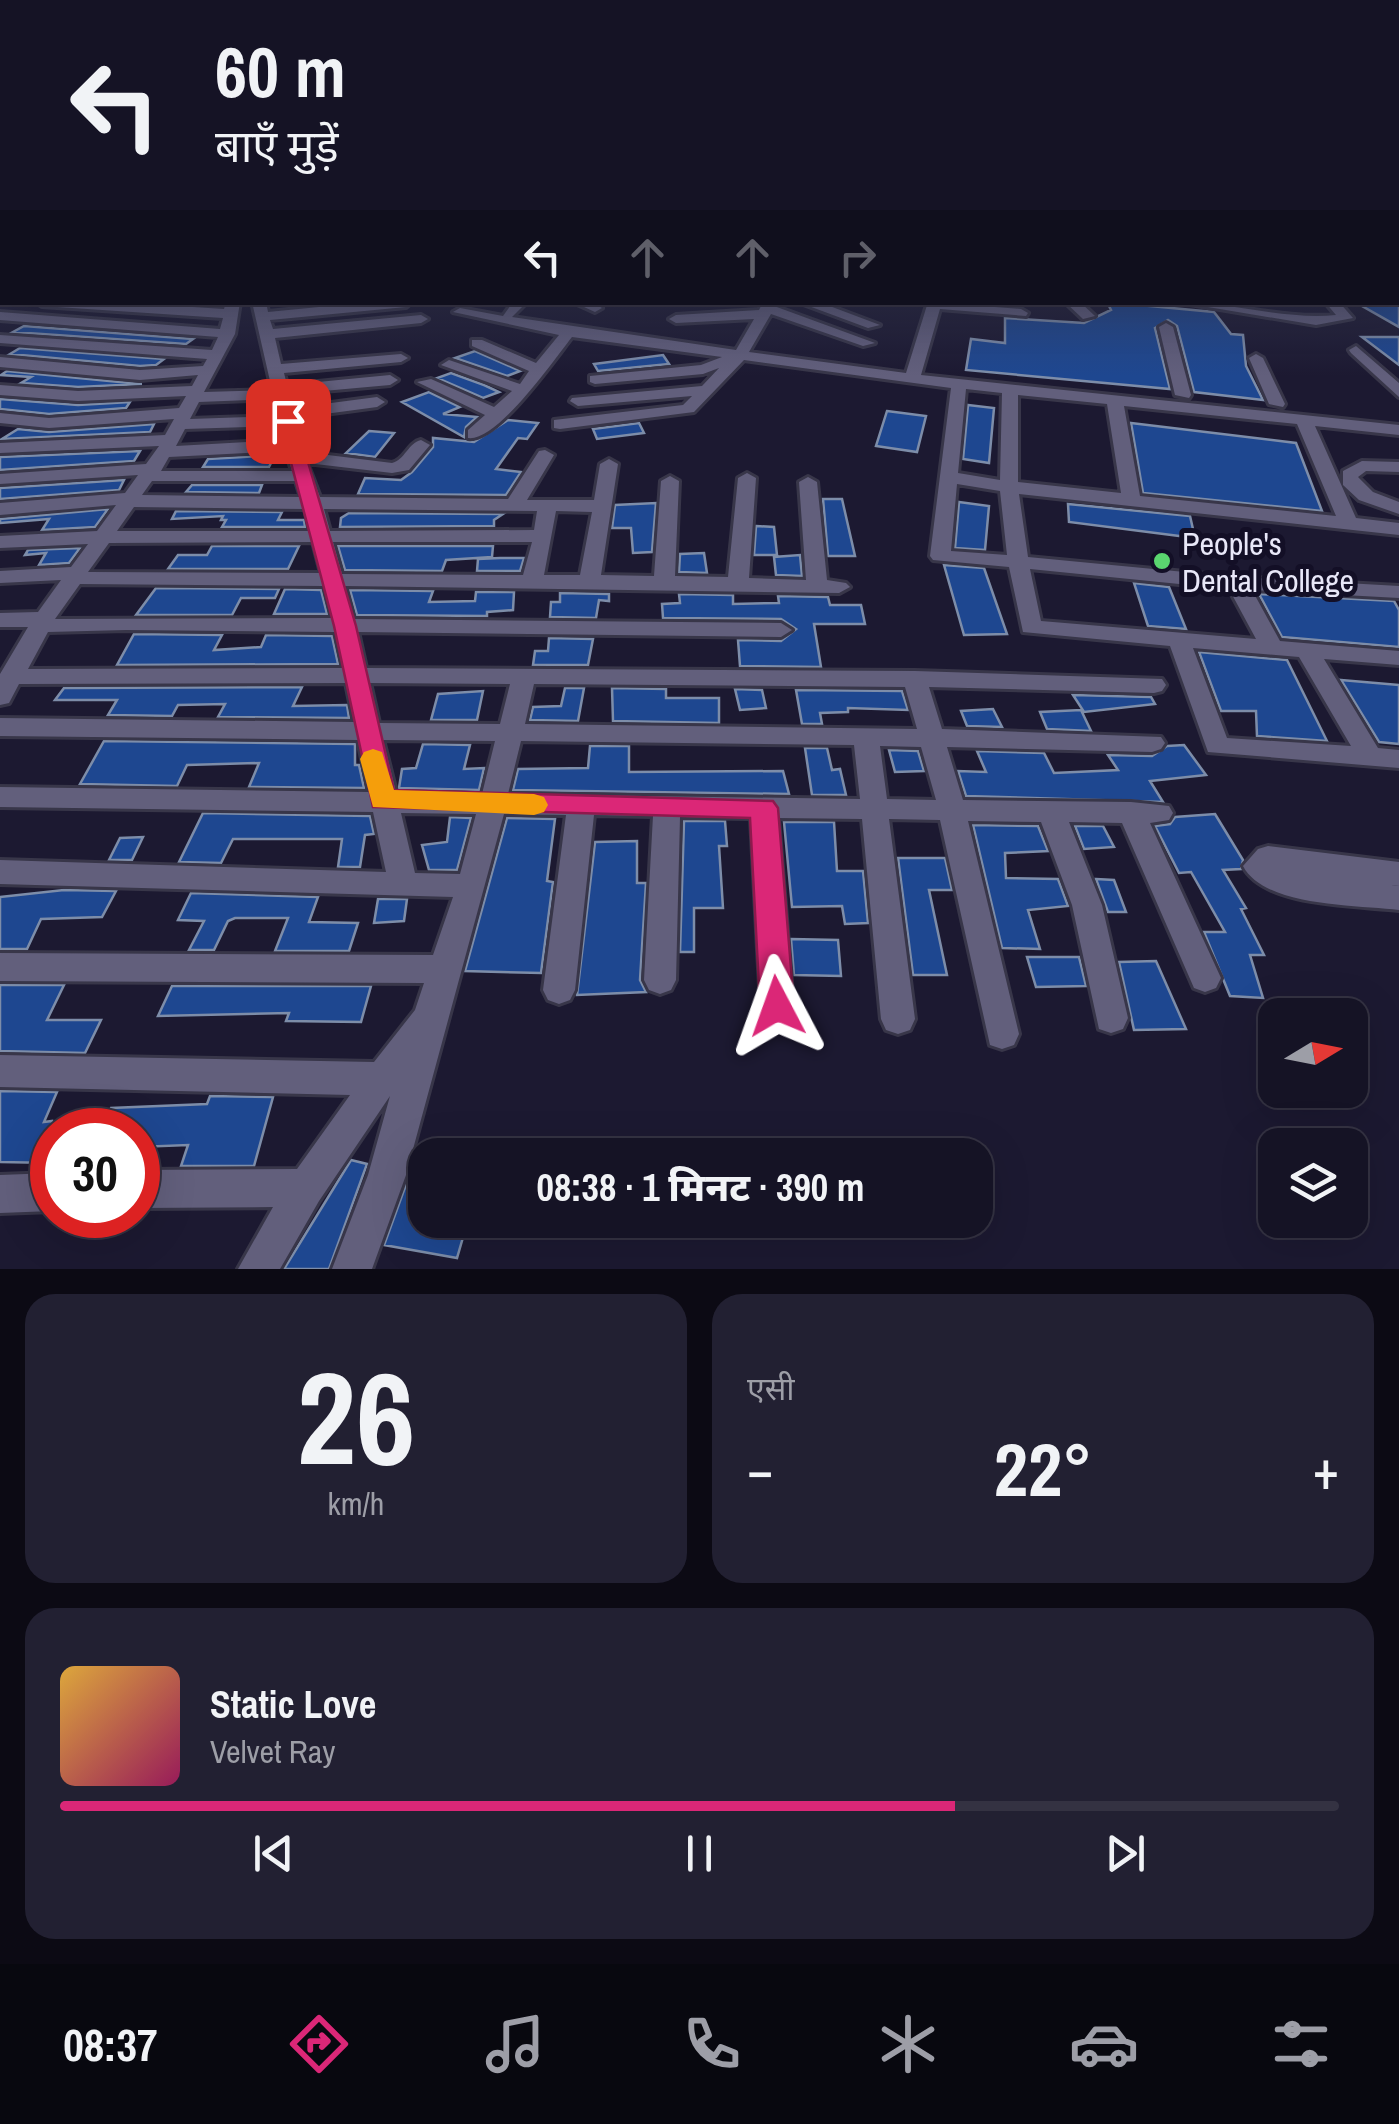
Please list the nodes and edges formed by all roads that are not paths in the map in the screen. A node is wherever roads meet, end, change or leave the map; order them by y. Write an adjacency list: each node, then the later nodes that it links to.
1 (115, 305): 22 (street)
2 (146, 305): 12 (street)
3 (387, 305): 19 (street)
4 (587, 305): 14 (street)
5 (818, 305): 6 (street)
6 (858, 305)
7 (934, 305): 41 (street)
8 (945, 305): 16 (street)
9 (1075, 305): 18 (street)
10 (1205, 305): 11 (street)
11 (1334, 305)
12 (232, 308): 25 (street)
13 (516, 308): 24 (street); 32 (street)
14 (595, 308)
15 (767, 308): 21 (street); 30 (street); 32 (street)
16 (1020, 312)
17 (0, 316): 22 (street)
18 (1088, 316)
19 (263, 318): 20 (street); 53 (street)
20 (421, 319)
21 (676, 319)
22 (83, 324): 25 (street); 28 (street)
23 (1166, 326): 52 (street)
24 (568, 332): 27 (street); 39 (street)
25 (228, 334): 36 (street)
26 (0, 339): 28 (street)
27 (632, 341): 32 (street); 42 (street)
28 (50, 343): 36 (street); 37 (street)
29 (477, 343): 39 (street)
30 (868, 343)
31 (1356, 350): 51 (street)
32 (741, 351): 41 (street); 42 (street); 48 (street)
33 (401, 358): 53 (street)
34 (1256, 358): 57 (street)
35 (0, 362): 37 (street)
36 (214, 362): 37 (street); 64 (street)
37 (18, 363): 40 (street)
38 (450, 365): 47 (street)
39 (540, 370): 47 (street)
40 (0, 373)
41 (914, 373): 45 (street); 50 (street)
42 (595, 379): 54 (street)
43 (390, 380): 53 (street)
44 (425, 382): 59 (street)
45 (958, 384): 49 (street); 72 (street)
46 (0, 390): 64 (street)
47 (524, 390): 59 (street)
48 (705, 390): 54 (street); 54 (street)
49 (1010, 390): 50 (street); 77 (street)
50 (1085, 391): 52 (street); 55 (street)
51 (1399, 392)
52 (1183, 395): 58 (street)
53 (282, 398): 56 (street); 64 (street); 64 (street); 69 (street)
54 (578, 401)
55 (1115, 401): 58 (street); 79 (street)
56 (376, 402)
57 (1277, 404): 58 (street); 60 (street)
58 (1250, 408): 62 (street)
59 (498, 415): 65 (street)
60 (1399, 415)
61 (0, 418): 64 (street)
62 (1304, 420): 63 (street); 86 (street)
63 (1399, 430)
64 (174, 433): 67 (street); 69 (street); 69 (street); 74 (street); 78 (street)
65 (474, 434)
66 (421, 445): 69 (street)
67 (0, 448)
68 (545, 455): 81 (street)
69 (298, 459): 80 (street)
70 (609, 464): 83 (street)
71 (1399, 467): 84 (street)
72 (947, 476): 77 (street); 92 (street)
73 (747, 478): 100 (street)
74 (0, 479)
75 (670, 480): 97 (street)
76 (808, 482): 100 (street)
77 (1009, 487): 79 (street); 92 (street)
78 (133, 500): 80 (street); 85 (street); 89 (street)
79 (1132, 501): 86 (street)
80 (313, 504): 81 (street); 90 (street)
81 (514, 505): 82 (street)
82 (548, 506): 83 (street); 88 (street)
83 (602, 506): 99 (street)
84 (1399, 508)
85 (0, 509)
86 (1348, 522): 87 (street)
87 (1399, 529)
88 (543, 536): 90 (street); 96 (street)
89 (104, 537): 90 (street); 91 (street); 93 (street)
90 (322, 537): 95 (street)
91 (0, 542)
92 (1018, 562): 98 (street); 106 (street)
93 (77, 575): 94 (street); 95 (street); 103 (street)
94 (0, 578)
95 (333, 578): 96 (street); 104 (street)
96 (532, 582): 99 (street)
97 (664, 582): 99 (street); 100 (street)
98 (1237, 583): 101 (street); 107 (street)
99 (589, 584)
100 (738, 584)
101 (1399, 592)
102 (0, 620): 103 (street)
103 (41, 622): 104 (street); 112 (street)
104 (345, 626): 105 (street); 110 (street)
105 (781, 630)
106 (1178, 640): 107 (street); 121 (street)
107 (1272, 647): 108 (street)
108 (1307, 650): 109 (street); 121 (street)
109 (1399, 658)
110 (356, 676): 111 (street); 112 (street); 116 (street)
111 (524, 677): 113 (street); 118 (street)
112 (6, 678)
113 (914, 679): 114 (street); 119 (street)
114 (1154, 685)
115 (0, 728): 116 (street)
116 (367, 733): 118 (street); 124 (street)
117 (866, 735): 118 (street); 119 (street); 129 (street)
118 (512, 736): 125 (street)
119 (932, 737): 120 (street); 130 (street)
120 (1152, 744)
121 (1370, 757): 122 (street)
122 (1399, 758)
123 (0, 797): 124 (street)
124 (382, 800): 125 (street); 134 (street)
125 (490, 803): 126 (street); 135 (street)
126 (581, 806): 127 (street); 141 (street)
127 (667, 806): 128 (street); 140 (street)
128 (764, 808): 129 (street); 142 (street)
129 (876, 810): 130 (street); 145 (street)
130 (952, 810): 131 (street); 146 (street)
131 (1050, 810): 139 (street); 144 (street)
132 (0, 872): 134 (street)
133 (1399, 874): 136 (street)
134 (403, 884): 135 (street)
135 (472, 886): 138 (street)
136 (1399, 898)
137 (0, 967): 138 (street)
138 (447, 970): 143 (street)
139 (1205, 978)
140 (660, 980)
141 (559, 990)
142 (777, 1006)
143 (432, 1007): 148 (street); 154 (street)
144 (1111, 1018)
145 (898, 1019)
146 (1002, 1034)
147 (0, 1072): 148 (street)
148 (382, 1080): 149 (street)
149 (306, 1188): 150 (street); 153 (street)
150 (160, 1189)
151 (30, 1193): 152 (street)
152 (0, 1194)
153 (258, 1269)
154 (352, 1269)

